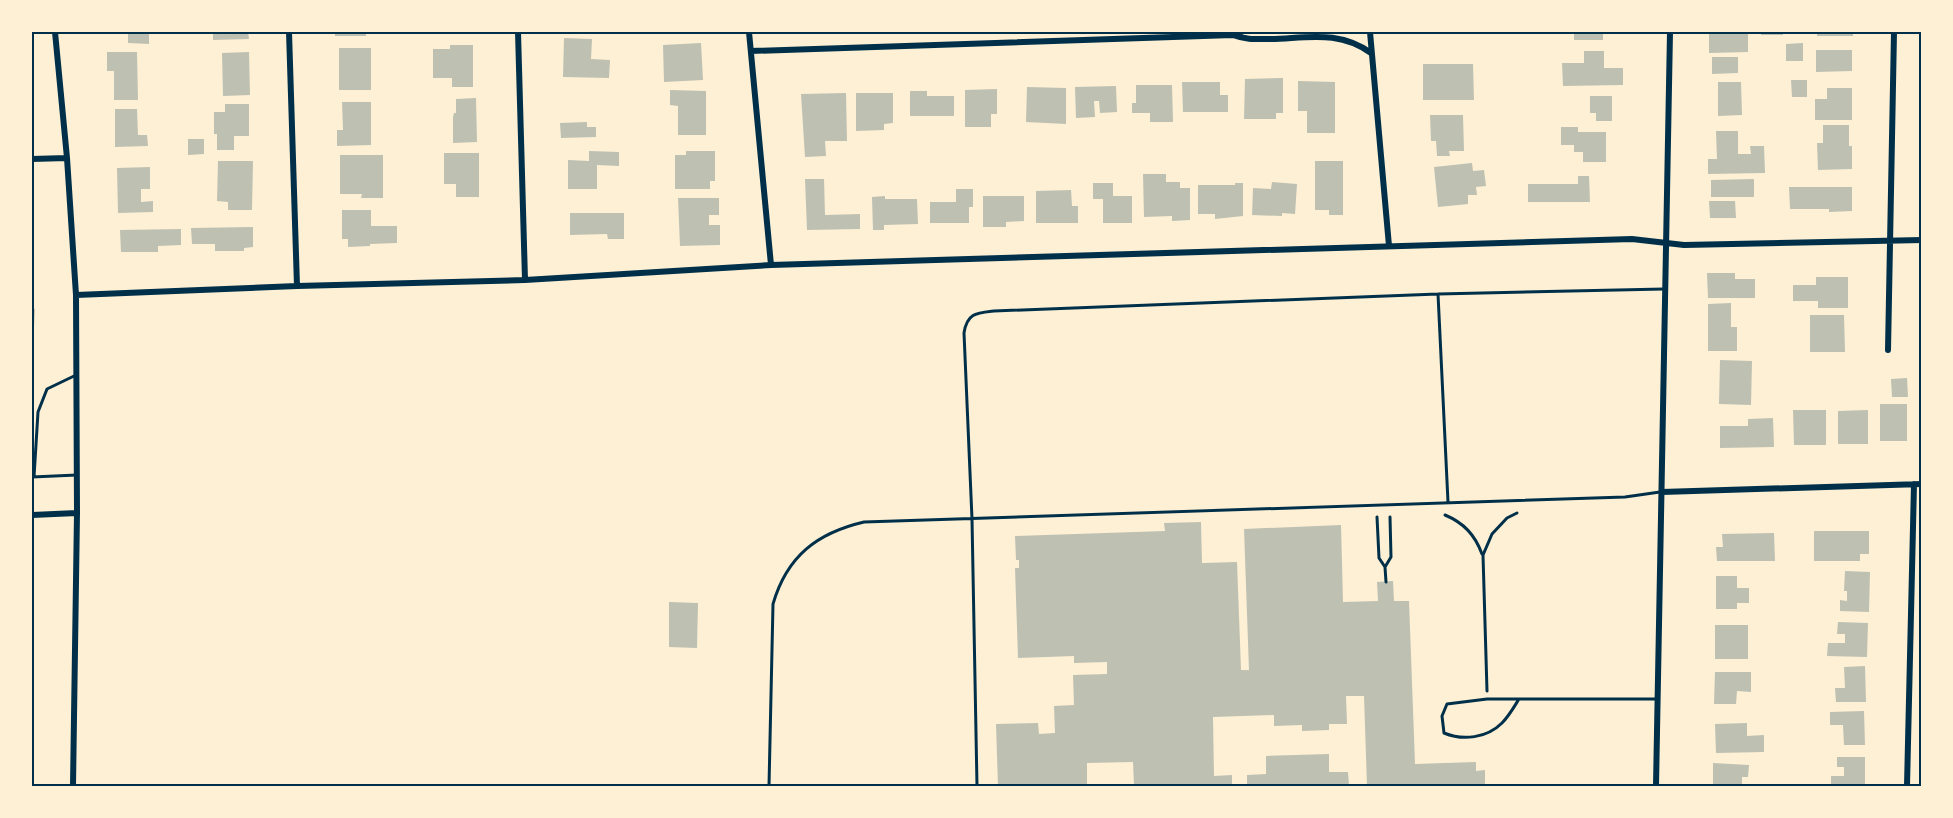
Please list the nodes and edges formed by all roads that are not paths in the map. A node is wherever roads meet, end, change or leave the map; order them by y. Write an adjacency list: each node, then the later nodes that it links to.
1 (55, 32): 12 (street)
2 (289, 32): 20 (street)
3 (518, 32): 19 (street)
4 (749, 32): 10 (street)
5 (1241, 32): 9 (street)
6 (1370, 32): 11 (street)
7 (1670, 32): 16 (street)
8 (1894, 32): 15 (street)
9 (1233, 35): 10 (street); 11 (street)
10 (751, 51): 18 (street)
11 (1371, 53): 17 (street)
12 (67, 158): 13 (street); 23 (street)
13 (32, 159)
14 (1922, 240): 15 (street)
15 (1891, 241): 16 (street); 24 (street)
16 (1667, 243): 17 (street); 21 (street)
17 (1389, 246): 18 (street)
18 (771, 265): 19 (street)
19 (525, 280): 20 (street)
20 (297, 286): 23 (street)
21 (1666, 289): 22 (lane); 29 (street)
22 (1438, 294): 30 (lane); 33 (lane)
23 (76, 295): 25 (street)
24 (1888, 350)
25 (76, 375): 26 (street); 27 (lane)
26 (76, 475): 27 (lane); 31 (street)
27 (33, 477)
28 (1918, 484): 29 (street); 40 (street)
29 (1662, 492): 30 (lane); 35 (street)
30 (1448, 503): 33 (lane)
31 (77, 513): 32 (street); 36 (street)
32 (32, 515)
33 (972, 519): 37 (lane); 38 (lane)
34 (1519, 699): 34 (lane); 35 (lane)
35 (1658, 699): 39 (street)
36 (73, 786)
37 (769, 786)
38 (977, 786)
39 (1656, 786)
40 (1907, 786)

